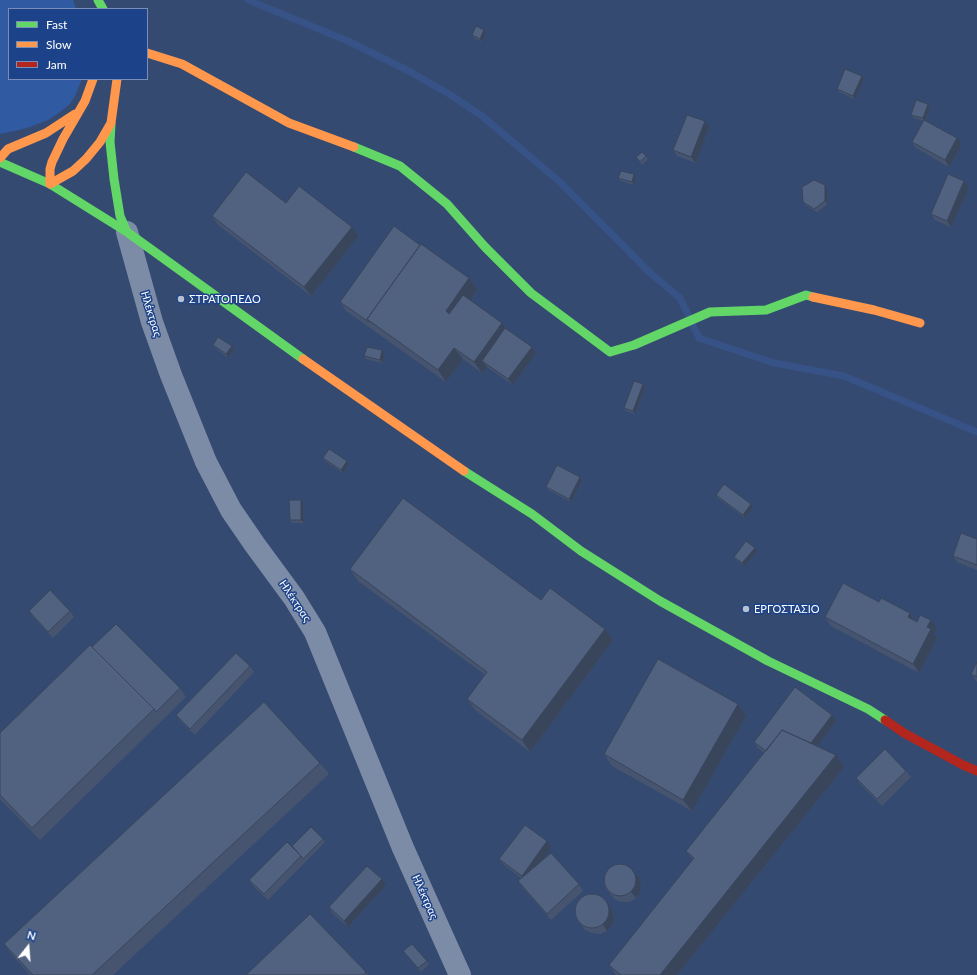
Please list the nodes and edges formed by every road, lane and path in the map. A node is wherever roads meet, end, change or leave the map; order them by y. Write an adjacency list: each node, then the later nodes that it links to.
1 (148, 53): 10 (street)
2 (94, 80): 4 (street)
3 (117, 80): 5 (street)
4 (80, 110): 6 (street); 8 (street)
5 (111, 123): 8 (street); 9 (street)
6 (0, 158)
7 (0, 162): 8 (street)
8 (50, 184): 9 (street)
9 (127, 232): 11 (street); 12 (street, Ηλέκτρας)
10 (920, 323)
11 (977, 771)
12 (460, 975)

